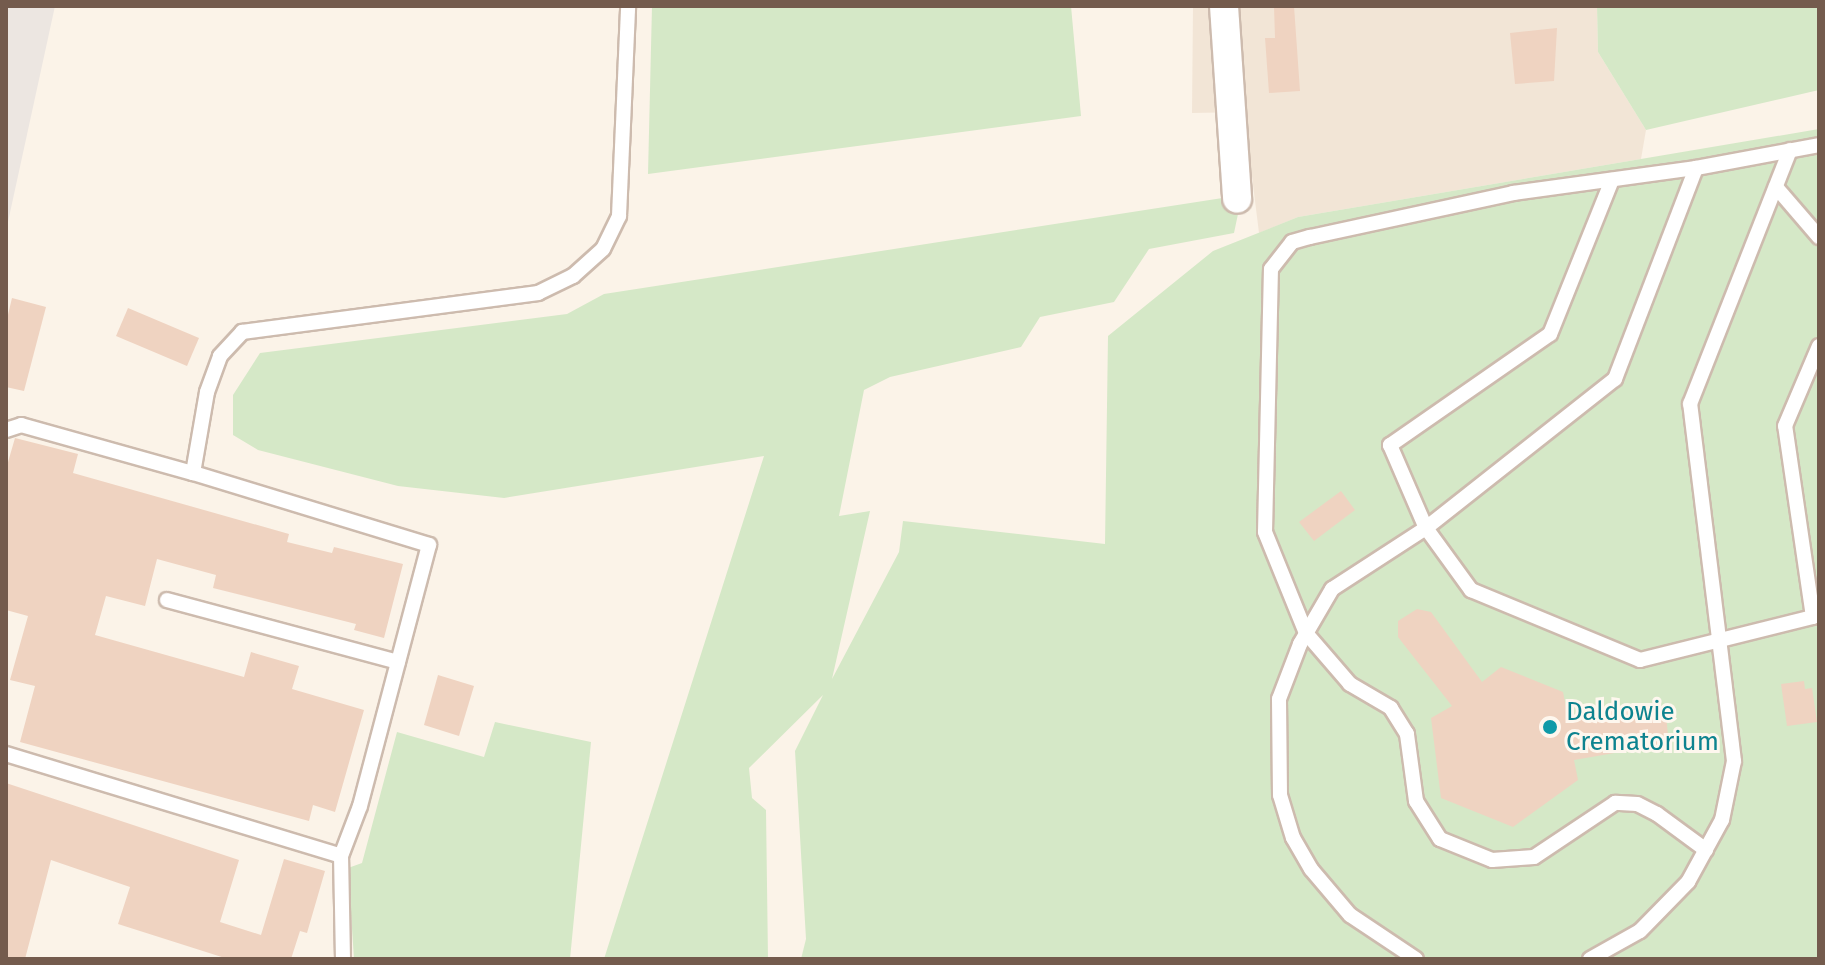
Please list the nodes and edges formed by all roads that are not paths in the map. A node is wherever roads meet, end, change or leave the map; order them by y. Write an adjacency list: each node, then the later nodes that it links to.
1 (628, 6): 12 (lane)
2 (1224, 6): 8 (street)
3 (1819, 145): 4 (lane)
4 (1790, 150): 5 (lane); 7 (lane)
5 (1696, 168): 6 (lane); 13 (lane)
6 (1612, 180): 13 (lane); 15 (lane)
7 (1776, 187): 9 (lane); 16 (lane)
8 (1237, 199)
9 (1819, 237)
10 (1819, 346): 16 (lane)
11 (6, 430): 12 (lane)
12 (193, 473): 17 (lane)
13 (1426, 528): 15 (lane); 16 (lane)
14 (167, 600): 17 (lane)
15 (1306, 633): 19 (lane); 22 (lane)
16 (1717, 641): 19 (lane)
17 (398, 662): 20 (lane)
18 (6, 754): 20 (lane)
19 (1706, 850): 23 (lane)
20 (341, 856): 21 (lane)
21 (343, 959)
22 (1416, 959)
23 (1590, 959)

